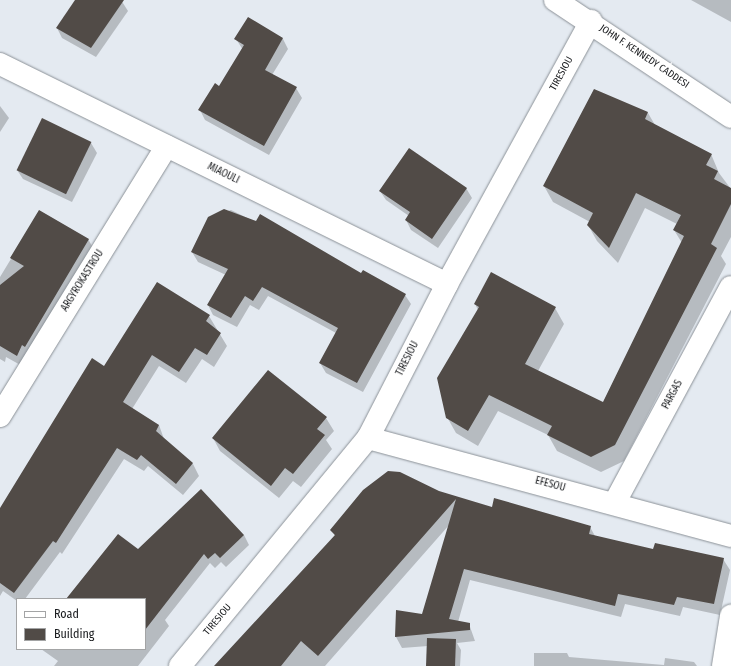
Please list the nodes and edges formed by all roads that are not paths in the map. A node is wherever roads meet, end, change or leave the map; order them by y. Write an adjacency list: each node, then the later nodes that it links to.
1 (555, 0): 2 (street, JOHN F. KENNEDY CADDESI)
2 (591, 21): 4 (street, JOHN F. KENNEDY CADDESI); 6 (street, TIRESIOU)
3 (0, 64): 5 (street, MIAOULI)
4 (731, 117)
5 (167, 146): 6 (street, MIAOULI); 8 (street, ARGYROKASTROU)
6 (447, 284): 9 (street, TIRESIOU)
7 (731, 288): 10 (street, PARGAS)
8 (2, 408)
9 (368, 438): 10 (street, EFESOU); 13 (street, TIRESIOU)
10 (615, 502): 11 (street, EFESOU)
11 (731, 536)
12 (731, 616): 14 (street)
13 (180, 666)
14 (723, 666)

